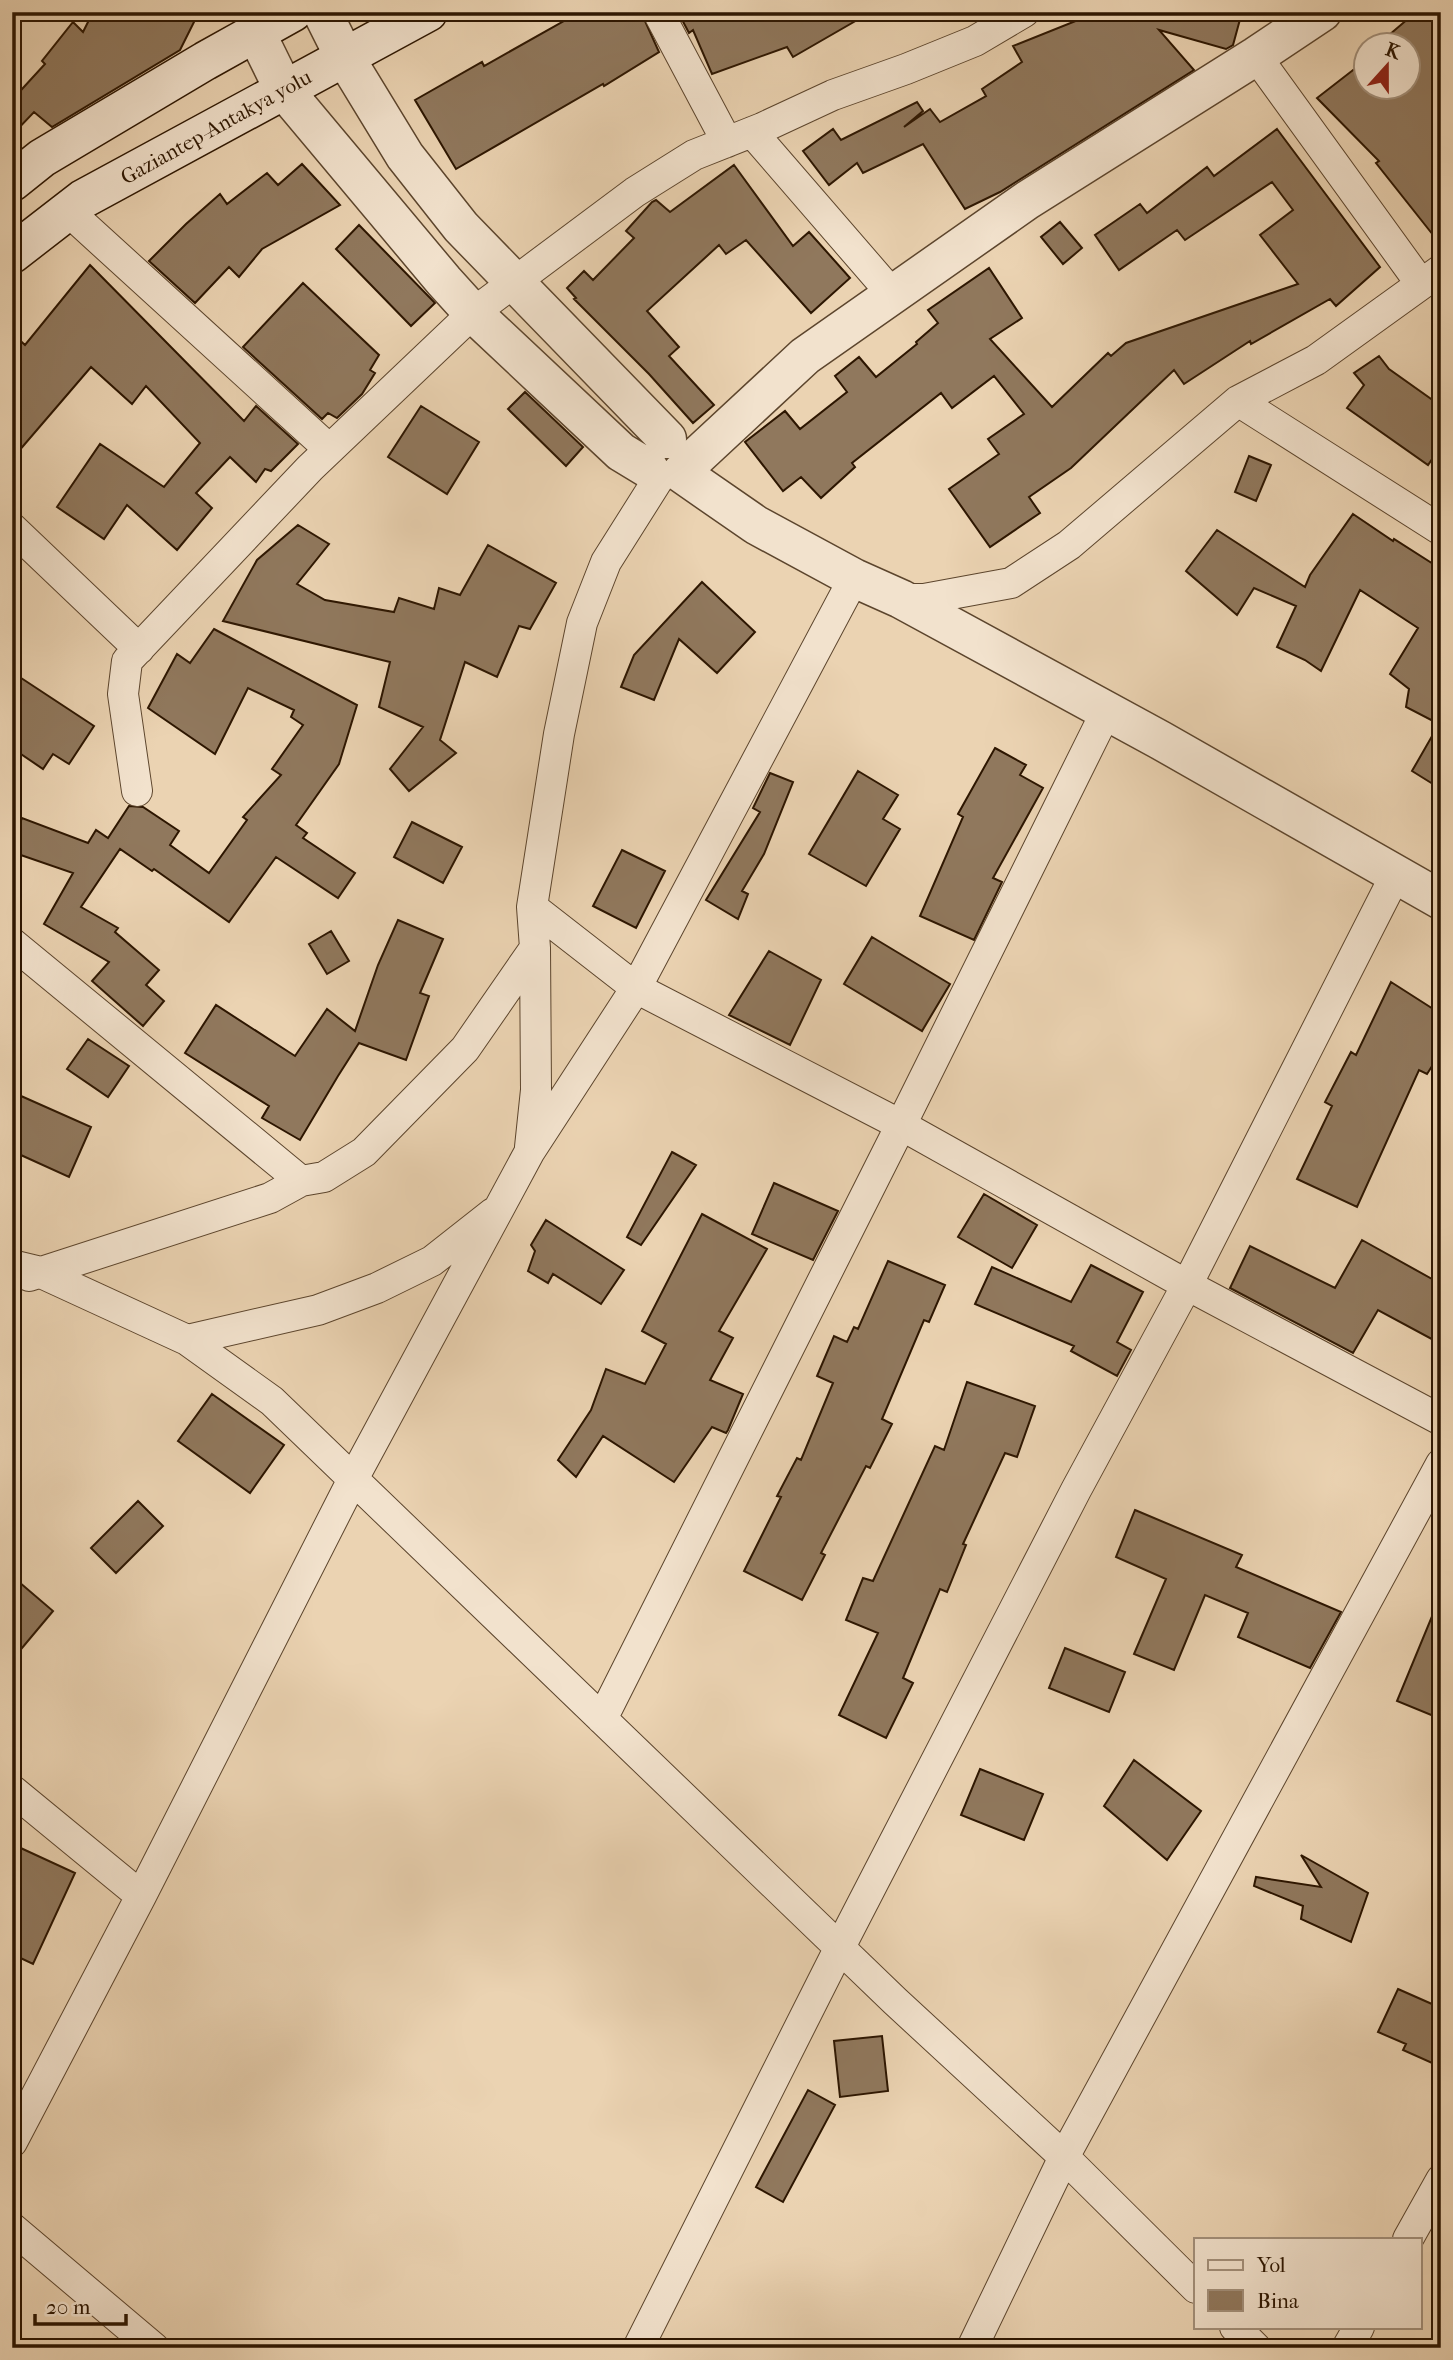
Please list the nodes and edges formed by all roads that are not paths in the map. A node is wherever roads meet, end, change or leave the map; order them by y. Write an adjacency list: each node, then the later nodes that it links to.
1 (293, 12): 7 (street)
2 (322, 12): 8 (street)
3 (428, 12): 8 (street, Gaziantep-Antakya yolu)
4 (658, 12): 11 (street)
5 (1024, 12): 11 (street)
6 (1322, 12): 9 (street)
7 (256, 33): 10 (street); 12 (street)
8 (344, 56): 10 (street, Gaziantep-Antakya yolu); 16 (street)
9 (1256, 56): 15 (street); 17 (street)
10 (284, 90): 13 (street, Gaziantep-Antakya yolu); 18 (street)
11 (739, 137): 16 (street); 17 (street)
12 (12, 182)
13 (68, 211): 14 (street, Gaziantep-Antakya yolu); 20 (street)
14 (12, 254)
15 (1431, 277): 19 (street)
16 (514, 281): 18 (street); 21 (street)
17 (893, 295): 21 (street)
18 (473, 313): 20 (street); 21 (street)
19 (1238, 401): 23 (street); 25 (street)
20 (329, 449): 26 (street)
21 (670, 464): 24 (street); 31 (street)
22 (12, 528): 26 (street)
23 (1441, 530)
24 (854, 578): 25 (street); 34 (street)
25 (901, 599): 27 (street)
26 (139, 649): 28 (street)
27 (1106, 712): 29 (street); 35 (street)
28 (138, 791)
29 (1395, 876): 30 (street); 40 (street)
30 (1441, 900)
31 (532, 907): 33 (street); 34 (street)
32 (12, 943): 37 (street)
33 (534, 948): 36 (street); 37 (street)
34 (636, 988): 35 (street); 36 (street)
35 (901, 1125): 40 (street); 45 (street)
36 (530, 1151): 38 (street)
37 (301, 1181): 39 (street)
38 (501, 1207): 41 (street); 44 (street)
39 (21, 1274): 41 (street)
40 (1187, 1285): 42 (street); 48 (street)
41 (187, 1340): 44 (street)
42 (1441, 1420)
43 (1441, 1464): 50 (street)
44 (352, 1481): 45 (street); 47 (street)
45 (602, 1719): 48 (street)
46 (12, 1790): 47 (street)
47 (141, 1896): 49 (street)
48 (840, 1947): 50 (street); 58 (street)
49 (12, 2142)
50 (1064, 2157): 54 (street); 59 (street)
51 (1441, 2180): 53 (street)
52 (12, 2228): 57 (street)
53 (1409, 2238)
54 (1194, 2286)
55 (1236, 2328): 60 (street)
56 (1358, 2328): 61 (street)
57 (154, 2348)
58 (638, 2348)
59 (972, 2348)
60 (1256, 2348)
61 (1347, 2348)

